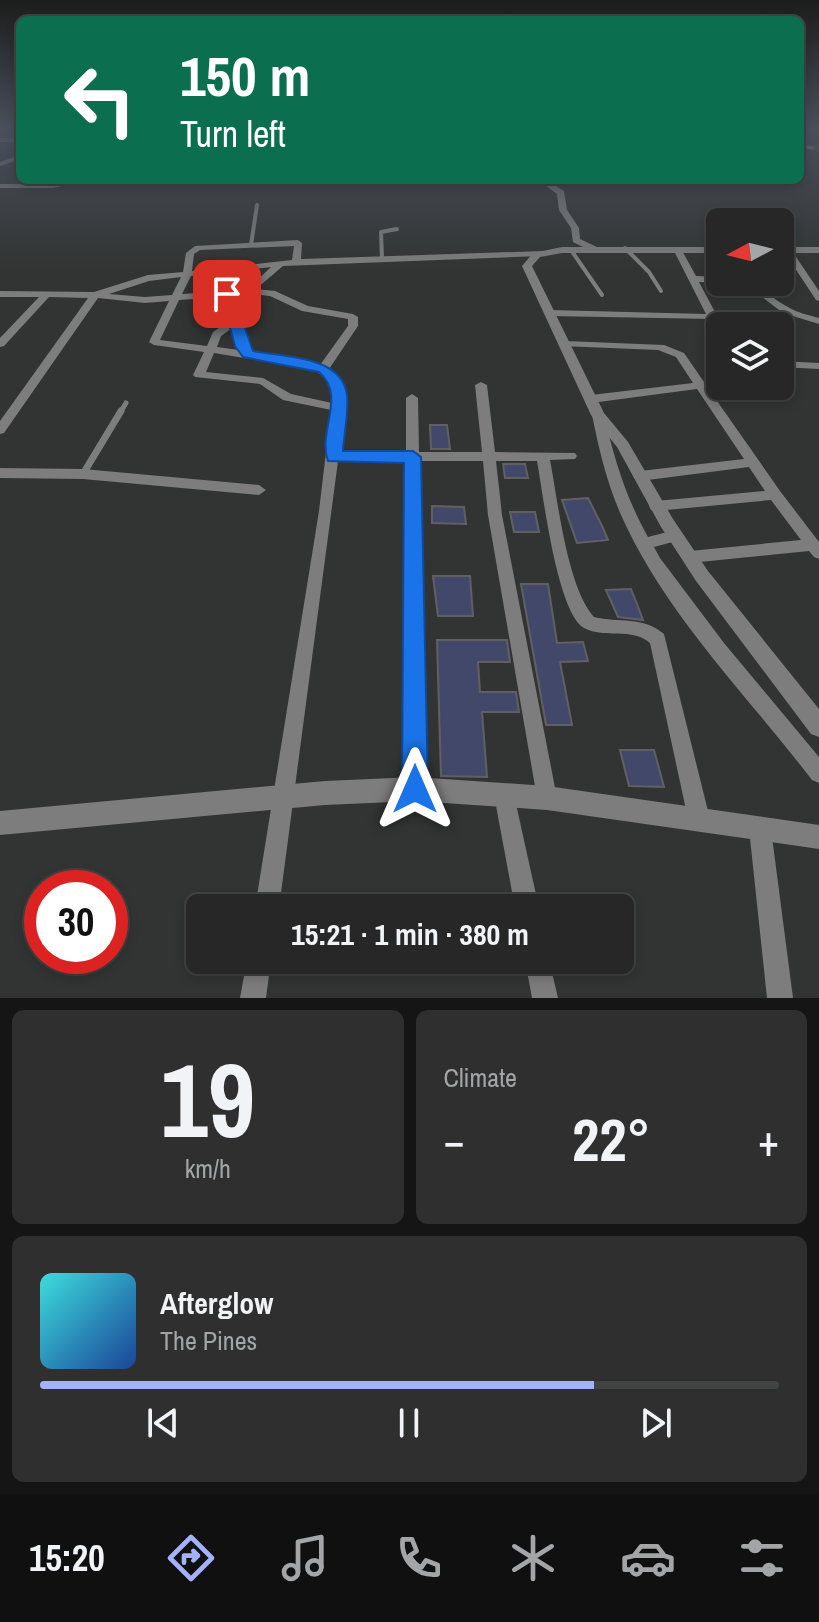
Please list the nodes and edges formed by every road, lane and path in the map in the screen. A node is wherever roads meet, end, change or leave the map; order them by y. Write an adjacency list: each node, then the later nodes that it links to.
1 (22, 184): 3 (street)
2 (547, 184): 8 (street)
3 (0, 186)
4 (257, 205): 6 (lane)
5 (397, 229): 15 (lane)
6 (251, 245): 16 (street); 19 (street)
7 (625, 248): 8 (street); 9 (street); 22 (lane)
8 (594, 249): 10 (street)
9 (677, 249): 13 (street); 20 (street)
10 (571, 250): 14 (street); 27 (lane)
11 (794, 250): 12 (street)
12 (819, 250)
13 (706, 252)
14 (540, 253): 15 (street); 31 (street)
15 (382, 258): 16 (street)
16 (296, 262): 17 (street)
17 (280, 264): 19 (street); 23 (street)
18 (794, 264): 29 (street)
19 (187, 274): 26 (street); 30 (street)
20 (693, 279): 21 (street); 31 (street)
21 (706, 279)
22 (661, 291)
23 (235, 292): 30 (street); 32 (street); 40 (street)
24 (0, 294): 25 (street)
25 (46, 295): 26 (street); 34 (street)
26 (95, 295): 30 (street); 49 (street)
27 (602, 295)
28 (766, 296): 33 (street)
29 (819, 298)
30 (177, 299): 36 (street)
31 (550, 313): 35 (street)
32 (235, 321): 36 (street); 37 (street)
33 (819, 321)
34 (0, 344)
35 (565, 344): 43 (street); 45 (street)
36 (209, 350): 37 (street); 47 (street)
37 (248, 354): 40 (street)
38 (794, 365): 39 (street)
39 (819, 366)
40 (323, 369): 47 (street)
41 (481, 385): 50 (street)
42 (706, 387): 43 (street)
43 (702, 388): 45 (street); 55 (street)
44 (412, 398): 54 (street)
45 (591, 399): 48 (street)
46 (126, 403): 57 (lane)
47 (338, 408): 53 (street)
48 (598, 415): 58 (street); 63 (street)
49 (0, 430)
50 (491, 456): 51 (street); 54 (street); 71 (street)
51 (543, 456): 52 (street); 72 (street)
52 (570, 456)
53 (334, 457): 54 (street); 70 (street)
54 (413, 457): 68 (street)
55 (754, 462): 58 (street); 60 (street)
56 (0, 473): 57 (street)
57 (83, 474): 59 (street)
58 (640, 476): 61 (street)
59 (259, 490)
60 (775, 495): 61 (street); 64 (street)
61 (656, 506): 62 (street)
62 (675, 536): 63 (street); 65 (street)
63 (645, 544): 67 (street)
64 (816, 549): 65 (street)
65 (690, 557): 66 (street)
66 (819, 726)
67 (819, 773)
68 (415, 789): 69 (street); 70 (street)
69 (504, 795): 71 (street); 77 (street)
70 (285, 796): 73 (street); 76 (street)
71 (547, 798): 72 (street)
72 (699, 819): 74 (street)
73 (0, 823)
74 (760, 829): 75 (street); 82 (street)
75 (819, 837)
76 (269, 894)
77 (524, 894)
78 (257, 974): 80 (street)
79 (540, 974): 81 (street)
80 (253, 998)
81 (545, 998)
82 (780, 998)

